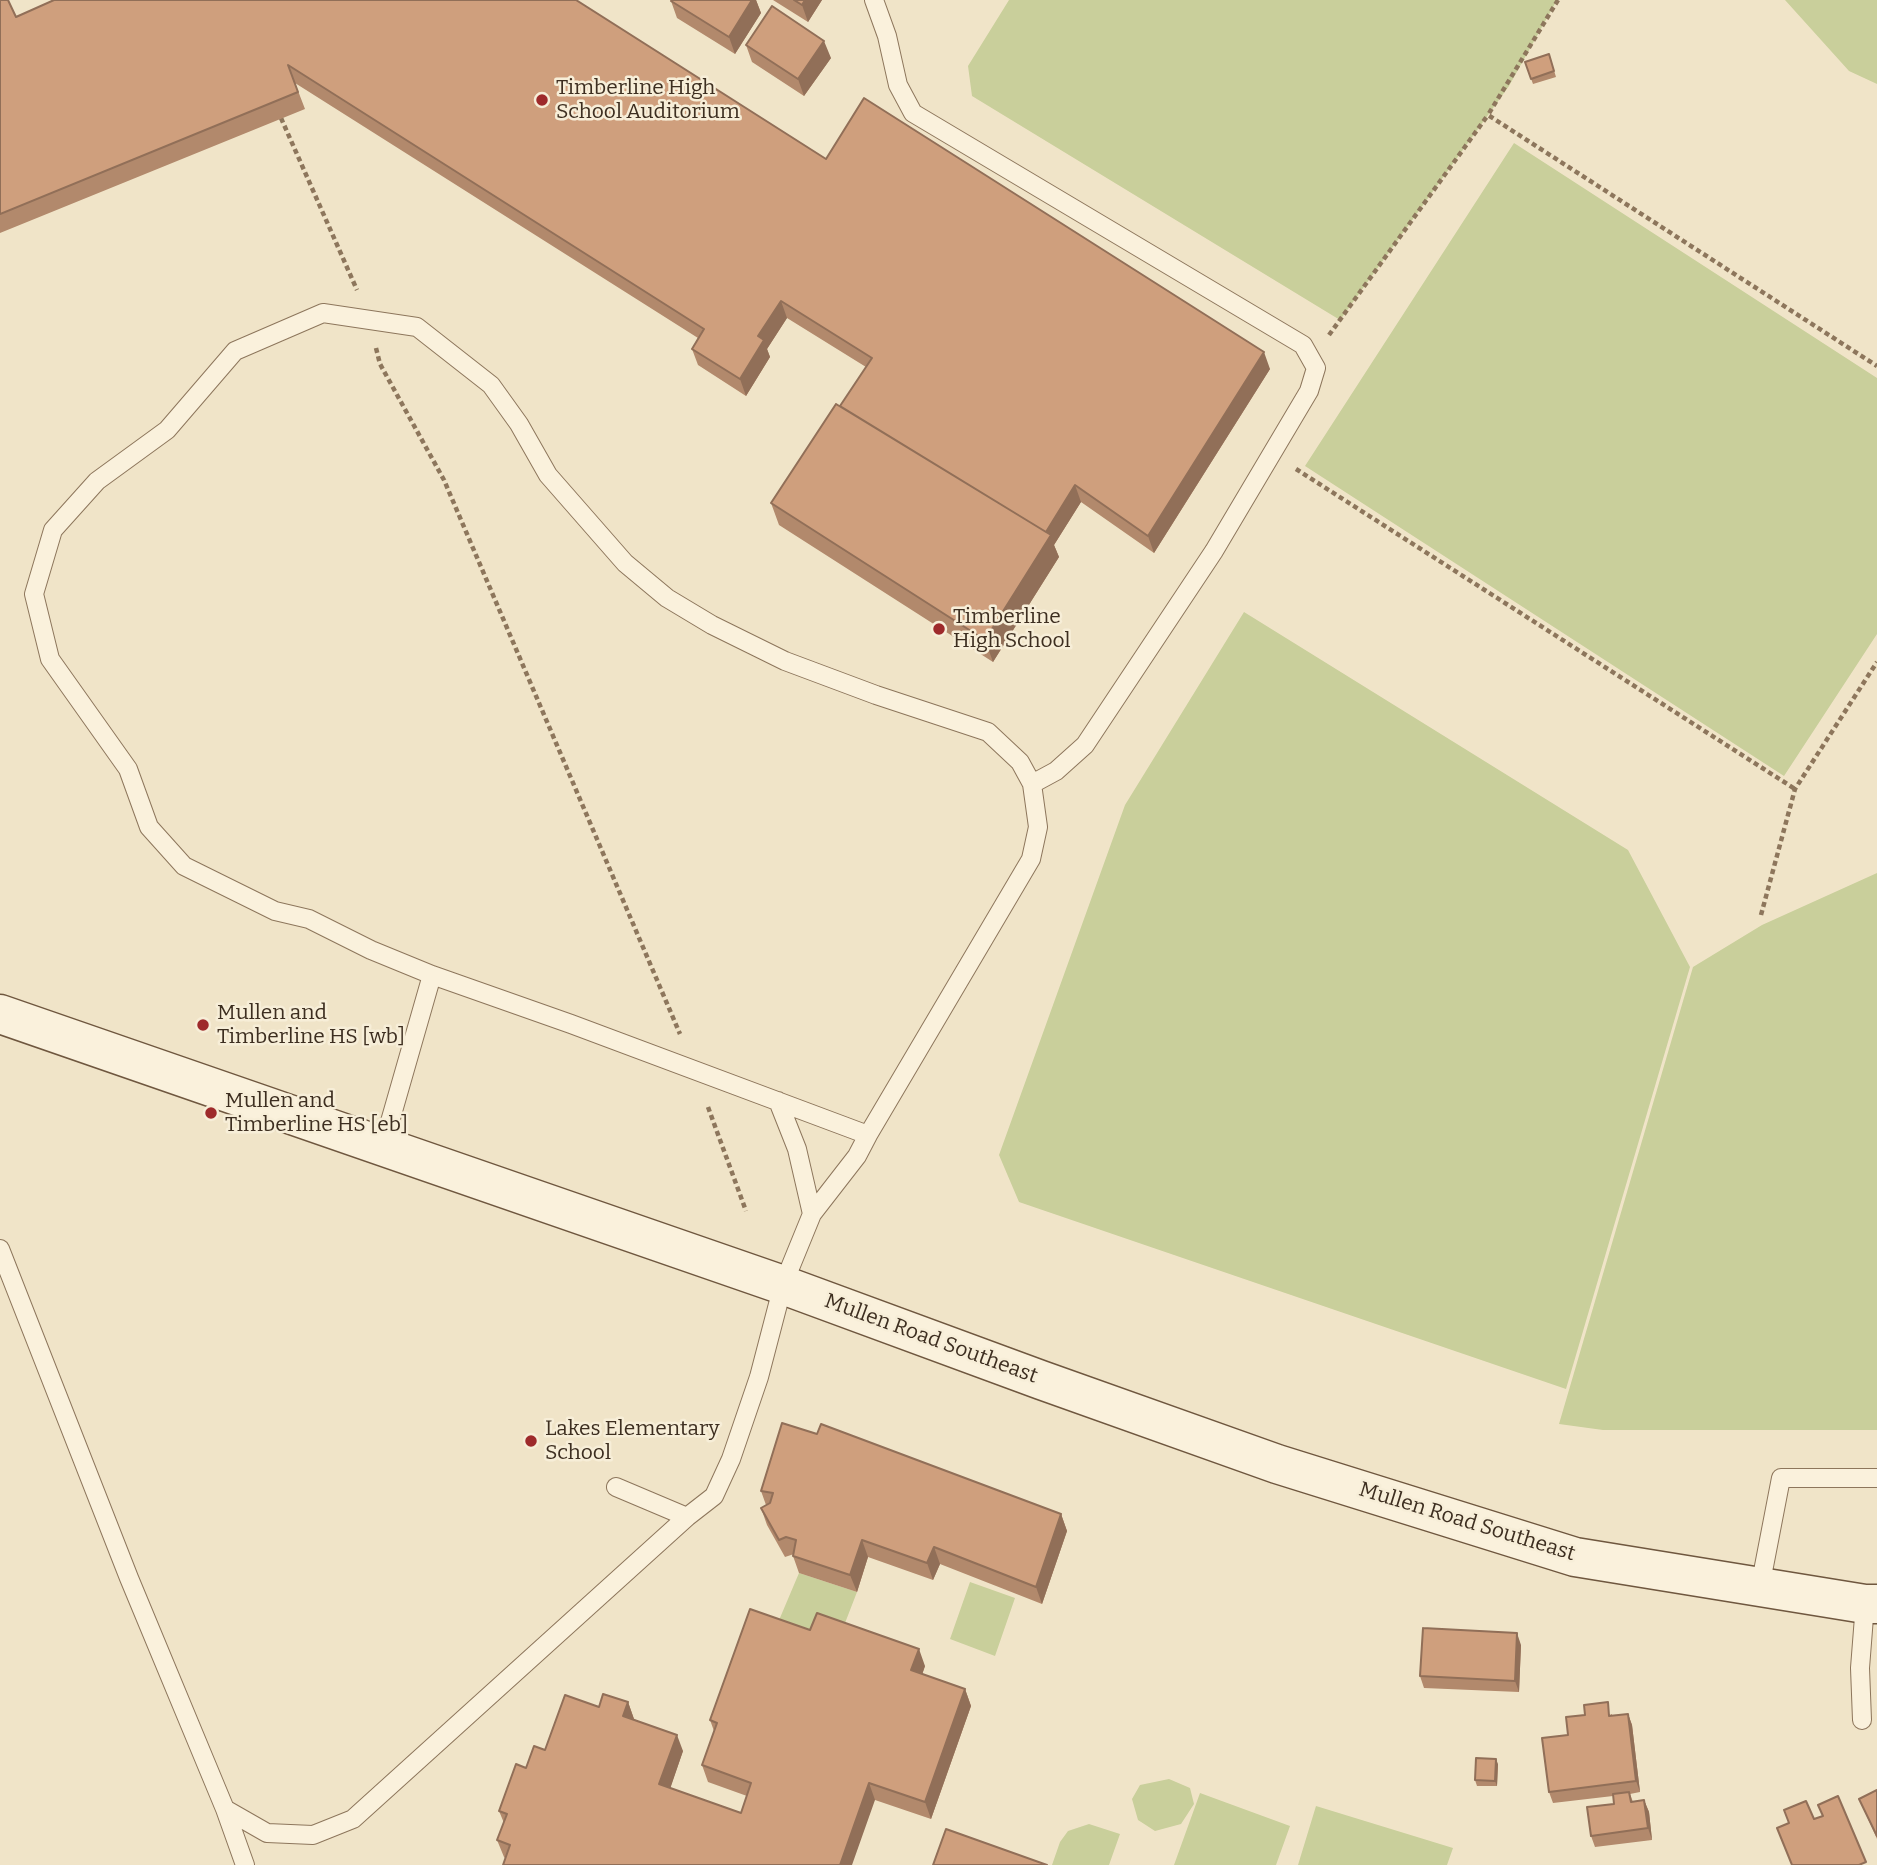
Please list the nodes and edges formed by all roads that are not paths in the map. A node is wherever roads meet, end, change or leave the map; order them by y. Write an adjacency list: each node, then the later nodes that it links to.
1 (874, 0): 2 (lane)
2 (1032, 784): 3 (lane); 6 (lane)
3 (432, 975): 5 (lane); 7 (lane)
4 (0, 1014): 7 (street, Mullen Road Southeast)
5 (778, 1101): 6 (lane); 8 (lane)
6 (868, 1135): 8 (lane)
7 (383, 1146): 10 (street, Mullen Road Southeast)
8 (812, 1214): 10 (lane)
9 (0, 1249): 17 (lane)
10 (783, 1285): 13 (lane); 14 (street, Mullen Road Southeast)
11 (1877, 1478): 14 (lane)
12 (615, 1487): 13 (lane)
13 (687, 1517): 17 (lane)
14 (1760, 1587): 15 (street, Mullen Road Southeast)
15 (1871, 1604): 16 (lane)
16 (1862, 1720)
17 (225, 1809): 18 (lane)
18 (245, 1865)

